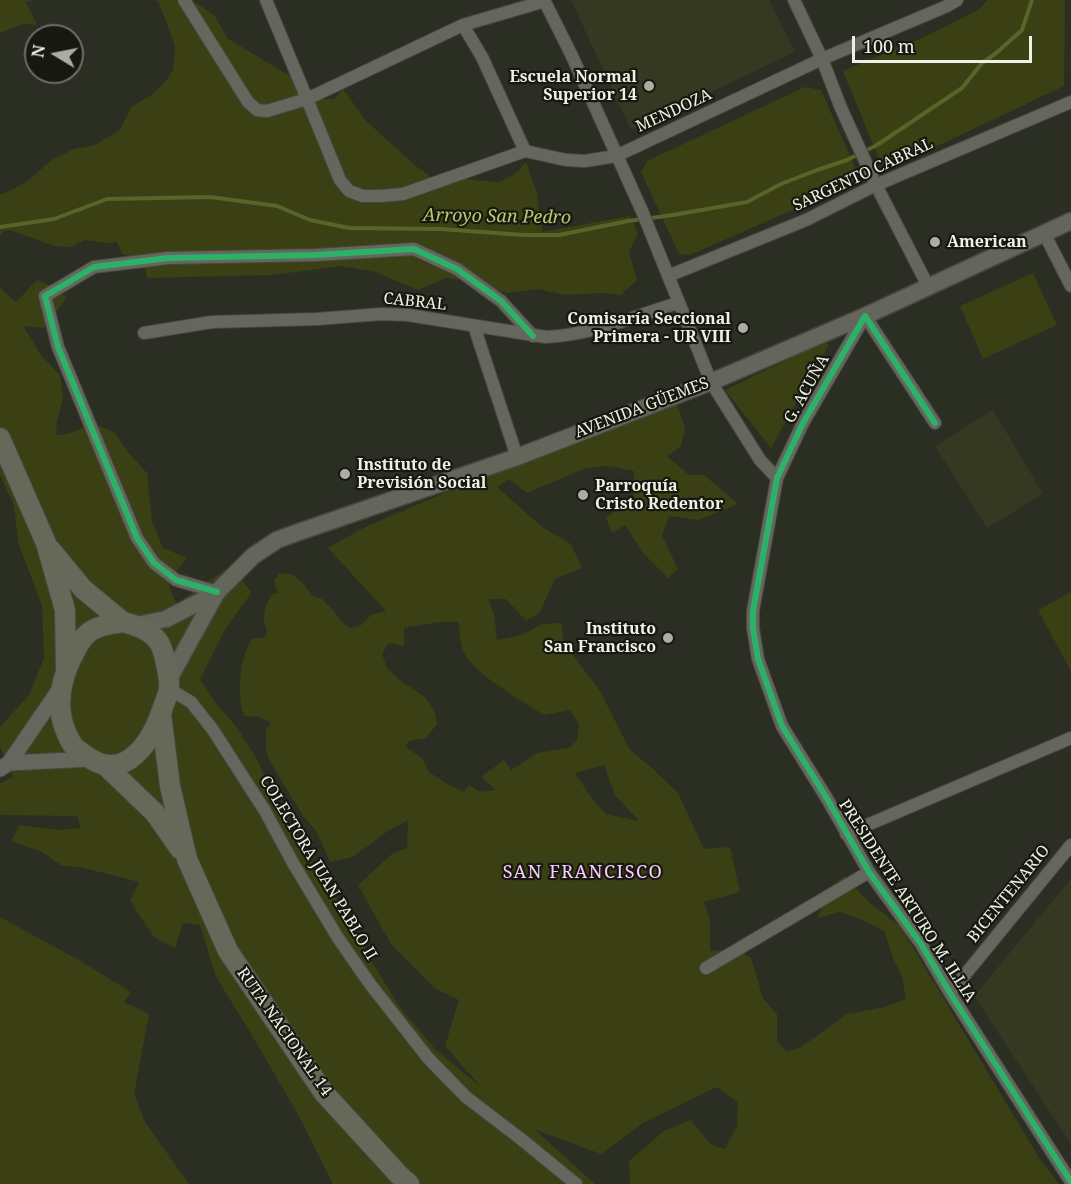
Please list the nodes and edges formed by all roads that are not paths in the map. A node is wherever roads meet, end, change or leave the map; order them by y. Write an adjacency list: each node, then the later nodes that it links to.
1 (184, 0): 9 (street)
2 (266, 0): 9 (street)
3 (794, 0): 8 (street)
4 (957, 0): 8 (street, MENDOZA)
5 (544, 1): 6 (street); 12 (street)
6 (524, 3): 7 (street)
7 (464, 26): 9 (street); 11 (street)
8 (822, 59): 12 (street, MENDOZA); 13 (street)
9 (307, 99): 11 (street)
10 (1071, 102): 13 (street, SARGENTO CABRAL)
11 (525, 152): 12 (street, MENDOZA)
12 (616, 156): 16 (street)
13 (876, 185): 16 (street, SARGENTO CABRAL); 17 (street)
14 (1071, 221): 15 (main road, AVENIDA GÜEMES)
15 (1044, 233): 17 (main road, AVENIDA GÜEMES); 18 (street)
16 (668, 276): 19 (street)
17 (928, 286): 20 (main road, AVENIDA GÜEMES)
18 (1071, 286)
19 (678, 303): 23 (street, CABRAL); 24 (street)
20 (865, 316): 24 (main road, AVENIDA GÜEMES); 25 (street); 28 (street, G. ACUÑA)
21 (474, 326): 22 (street, CABRAL); 23 (street, CABRAL); 27 (street)
22 (144, 333)
23 (533, 336): 30 (street)
24 (711, 382): 27 (main road, AVENIDA GÜEMES); 28 (street)
25 (935, 423)
26 (0, 438): 29 (highway)
27 (517, 457): 30 (main road, AVENIDA GÜEMES)
28 (777, 478): 38 (street, PRESIDENTE ARTURO M. ILLIA)
29 (46, 543): 31 (highway); 32 (highway)
30 (217, 592): 31 (main road, AVENIDA GÜEMES); 33 (main road, AVENIDA GÜEMES)
31 (130, 624): 32 (highway); 33 (highway)
32 (63, 679): 36 (highway); 37 (street)
33 (168, 685): 34 (highway); 46 (street, COLECTORA JUAN PABLO II)
34 (161, 714): 36 (highway); 40 (highway, RUTA NACIONAL 14)
35 (1071, 738): 38 (street)
36 (99, 763): 37 (street); 40 (highway, RUTA NACIONAL 14)
37 (4, 766)
38 (846, 834): 41 (street, PRESIDENTE ARTURO M. ILLIA)
39 (1071, 845): 43 (street, BICENTENARIO)
40 (188, 859): 45 (highway, RUTA NACIONAL 14)
41 (869, 872): 42 (street); 43 (street, PRESIDENTE ARTURO M. ILLIA)
42 (706, 968)
43 (950, 993): 44 (street, PRESIDENTE ARTURO M. ILLIA)
44 (1071, 1182)
45 (410, 1184)
46 (576, 1184)

